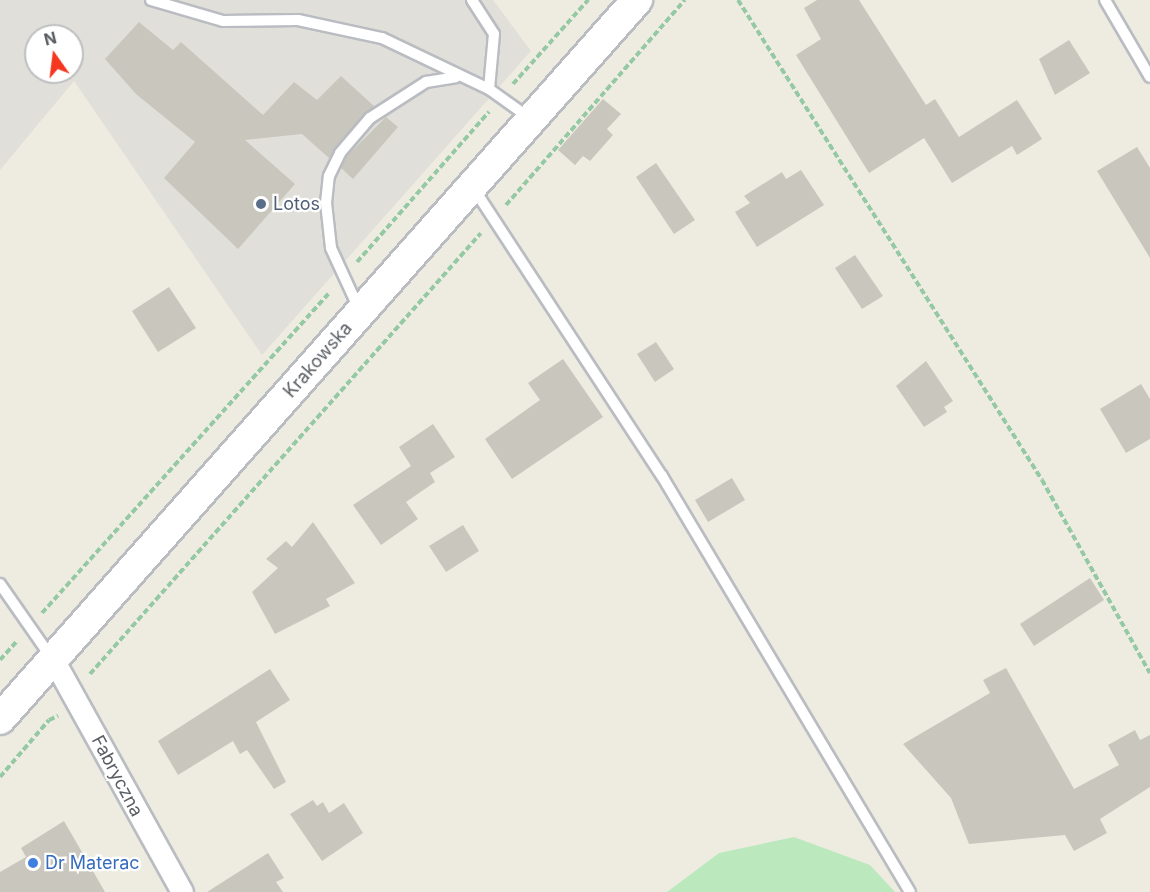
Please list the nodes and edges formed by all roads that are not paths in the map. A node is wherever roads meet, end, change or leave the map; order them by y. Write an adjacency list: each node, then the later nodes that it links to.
1 (151, 0): 5 (lane)
2 (472, 0): 7 (lane)
3 (637, 0): 8 (street, Krakowska)
4 (1105, 0): 6 (lane)
5 (456, 77): 7 (lane); 10 (lane)
6 (1150, 77)
7 (489, 89): 8 (lane)
8 (531, 120): 9 (street, Krakowska)
9 (472, 186): 10 (street, Krakowska); 15 (lane)
10 (360, 312): 12 (street, Krakowska)
11 (0, 584): 12 (lane)
12 (53, 659): 13 (street, Krakowska); 14 (street, Fabryczna)
13 (0, 719)
14 (182, 892)
15 (910, 892)

